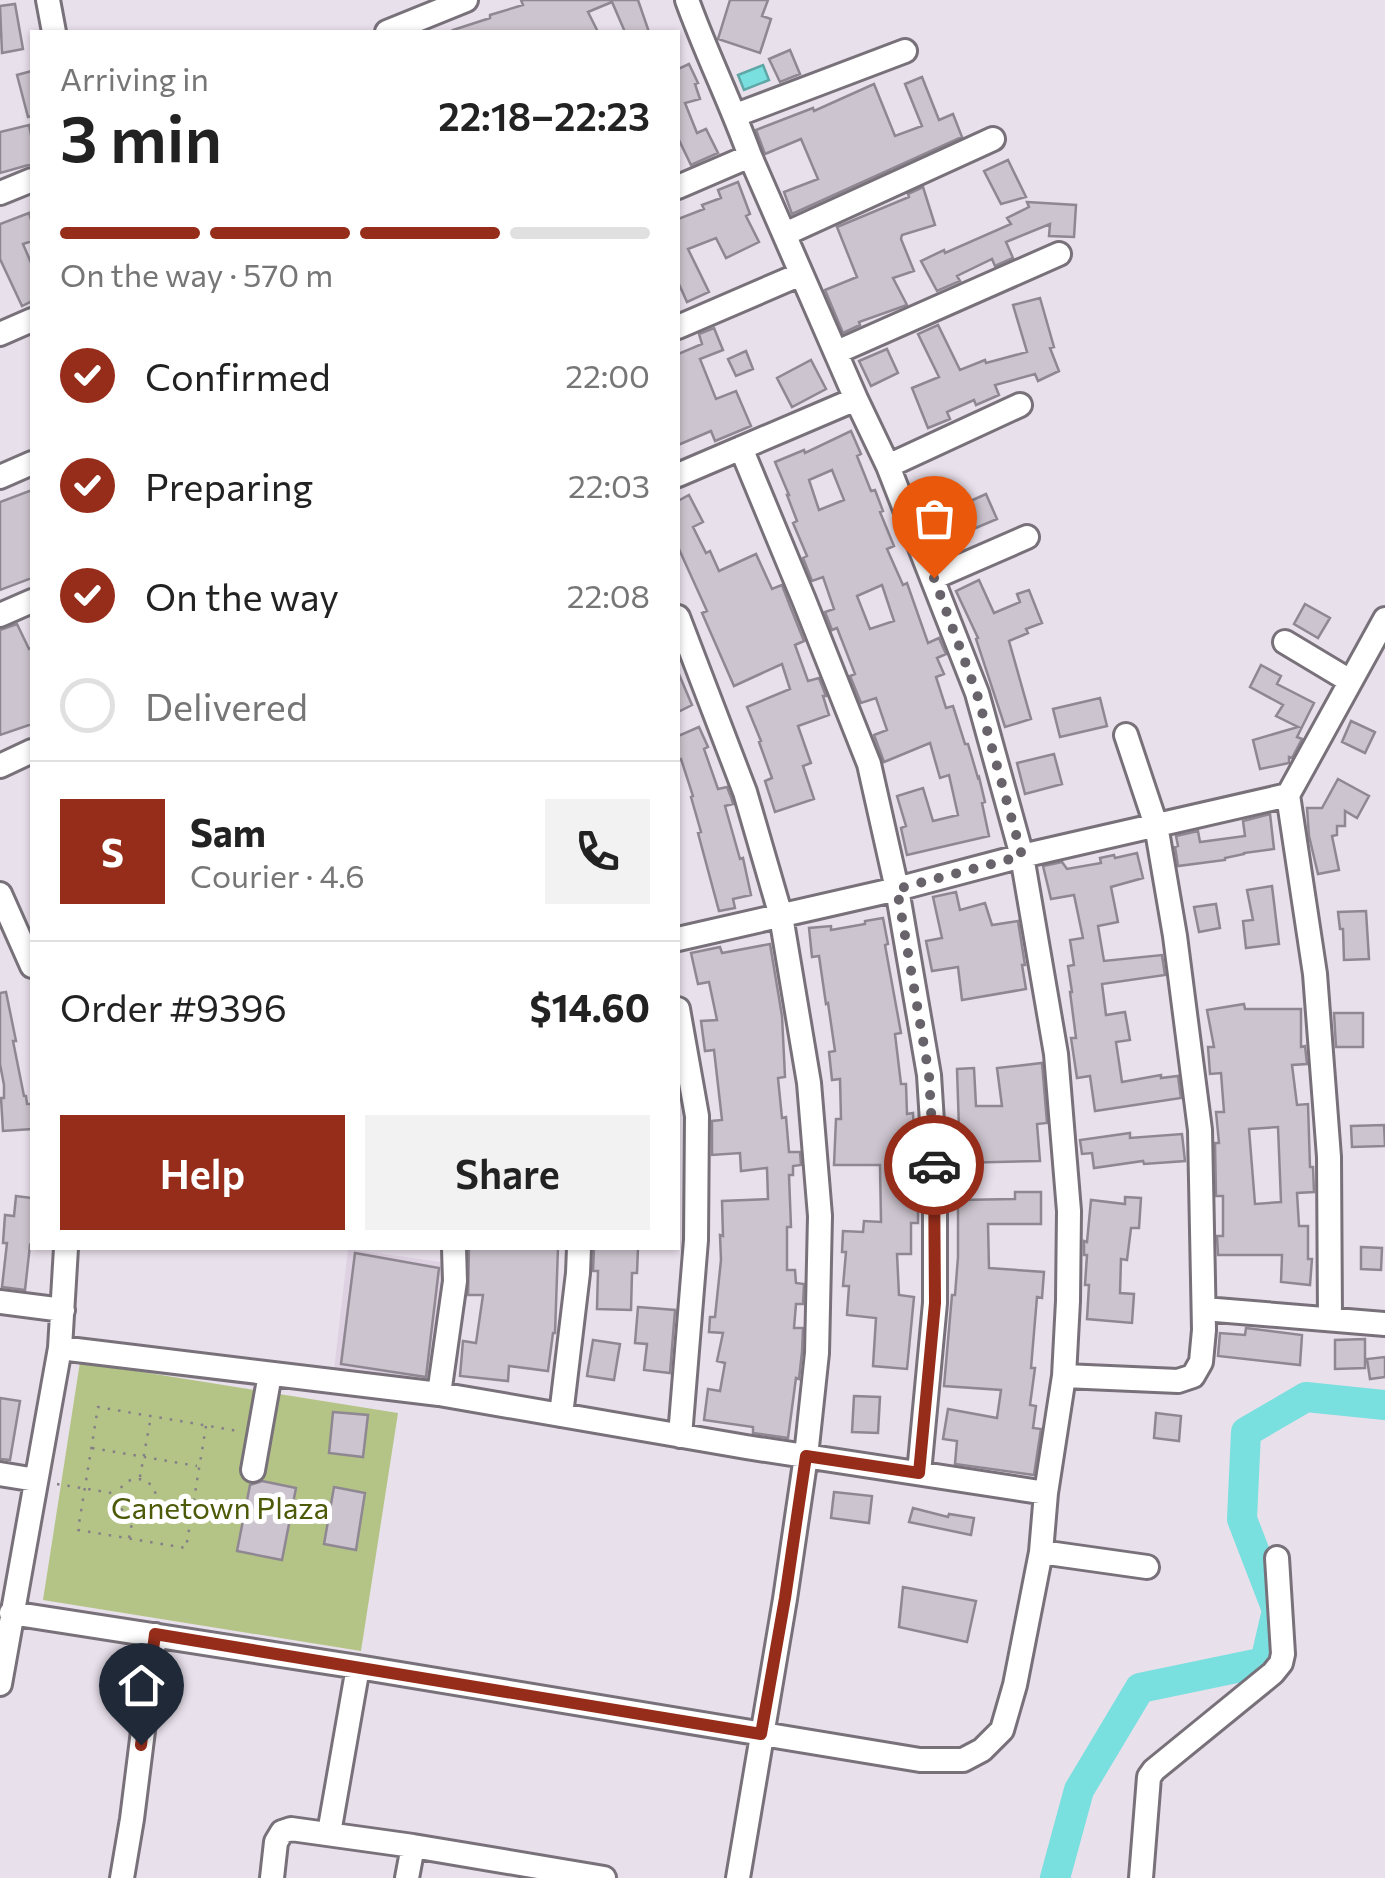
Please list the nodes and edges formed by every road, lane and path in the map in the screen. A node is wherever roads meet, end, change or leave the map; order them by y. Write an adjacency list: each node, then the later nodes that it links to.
1 (48, 0): 4 (street)
2 (466, 0): 5 (street)
3 (687, 0): 6 (street)
4 (54, 30)
5 (392, 30)
6 (700, 38): 7 (street); 9 (street)
7 (680, 47)
8 (905, 51): 9 (street)
9 (736, 116): 11 (street)
10 (993, 139): 15 (street)
11 (750, 156): 13 (street); 15 (street)
12 (30, 181): 14 (street)
13 (680, 186)
14 (0, 193)
15 (785, 234): 17 (street)
16 (1059, 254): 21 (street)
17 (801, 274): 19 (street); 21 (street)
18 (30, 321): 20 (street)
19 (680, 326)
20 (0, 334)
21 (837, 352): 22 (street)
22 (856, 400): 24 (street); 26 (street)
23 (1020, 405): 26 (street)
24 (741, 448): 27 (street); 43 (street)
25 (30, 464): 28 (street)
26 (888, 466): 30 (street)
27 (680, 473)
28 (0, 477)
29 (1027, 537): 30 (street)
30 (934, 578): 42 (street)
31 (30, 602): 32 (street)
32 (0, 615)
33 (1385, 619): 36 (street)
34 (680, 622): 45 (street)
35 (1285, 642): 36 (street)
36 (1350, 680): 40 (street)
37 (1126, 734): 41 (street)
38 (30, 752): 39 (street)
39 (0, 766)
40 (1288, 795): 41 (street); 55 (street)
41 (1156, 825): 42 (street); 53 (street)
42 (1022, 856): 43 (street); 59 (street)
43 (897, 889): 45 (street); 71 (street)
44 (0, 894): 47 (street)
45 (781, 916): 46 (street); 67 (street)
46 (680, 938)
47 (30, 962)
48 (680, 1020): 65 (street)
49 (66, 1250): 54 (street)
50 (454, 1250): 60 (street)
51 (579, 1250): 61 (street)
52 (0, 1302): 54 (street)
53 (1204, 1309): 55 (street); 59 (street)
54 (63, 1310): 57 (street)
55 (1330, 1319): 56 (street)
56 (1385, 1324)
57 (60, 1348): 58 (street); 74 (street)
58 (270, 1374): 60 (street); 64 (street)
59 (1064, 1376): 76 (street)
60 (439, 1394): 61 (street)
61 (561, 1415): 65 (street)
62 (150, 1416): 63 (path); 66 (path); 68 (path)
63 (206, 1426): 64 (path); 69 (path)
64 (259, 1435): 70 (street)
65 (680, 1436): 67 (street)
66 (92, 1448): 68 (path); 75 (path)
67 (806, 1456): 71 (street); 89 (street)
68 (144, 1457): 69 (path); 73 (path)
69 (199, 1466): 79 (path)
70 (253, 1470)
71 (919, 1473): 76 (street)
72 (0, 1474): 74 (street)
73 (140, 1479): 77 (path); 78 (path)
74 (36, 1480): 75 (path); 85 (street)
75 (85, 1488): 77 (path); 81 (path)
76 (1046, 1492): 82 (street)
77 (118, 1494): 80 (path)
78 (156, 1502): 79 (path); 80 (path)
79 (192, 1508): 81 (path)
80 (133, 1517): 81 (path)
81 (129, 1538)
82 (1041, 1552): 84 (street); 89 (street)
83 (1277, 1558): 98 (street)
84 (1147, 1567)
85 (11, 1614): 86 (street); 88 (street)
86 (155, 1634): 87 (street); 93 (street)
87 (358, 1667): 89 (street); 90 (street)
88 (0, 1684)
89 (761, 1734): 97 (street)
90 (329, 1833): 91 (street); 94 (street)
91 (412, 1846): 92 (street); 95 (street)
92 (567, 1874): 96 (street)
93 (122, 1878)
94 (272, 1878)
95 (407, 1878)
96 (604, 1878)
97 (738, 1878)
98 (1141, 1878)

